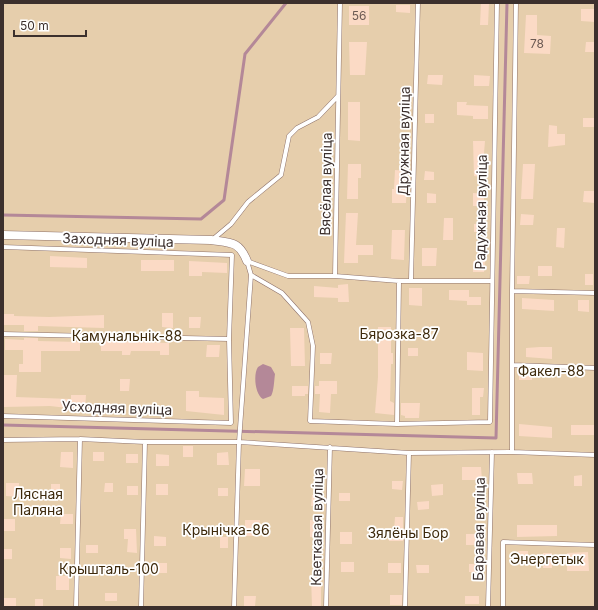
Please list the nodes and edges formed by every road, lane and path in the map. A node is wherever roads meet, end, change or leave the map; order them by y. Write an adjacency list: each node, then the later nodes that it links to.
1 (340, 3): 5 (lane, Вясёлая вуліца)
2 (418, 3): 12 (lane, Дружная вуліца)
3 (497, 3): 14 (lane, Радужная вуліца)
4 (516, 3): 15 (lane)
5 (338, 96): 7 (lane); 11 (lane, Вясёлая вуліца)
6 (3, 235): 7 (street)
7 (212, 240): 9 (street)
8 (3, 247): 18 (lane, Заходняя вуліца)
9 (247, 260): 10 (lane); 11 (lane)
10 (251, 275): 22 (lane); 26 (lane)
11 (335, 276): 13 (lane)
12 (411, 280): 13 (lane); 14 (lane)
13 (399, 281): 22 (lane)
14 (491, 281): 22 (lane, Радужная вуліца)
15 (512, 290): 16 (lane); 19 (lane)
16 (595, 293)
17 (3, 334): 18 (lane)
18 (229, 339): 21 (lane, Усходняя вуліца)
19 (513, 365): 20 (lane); 29 (lane)
20 (595, 368)
21 (3, 416)
22 (397, 424)
23 (80, 439): 24 (lane); 25 (lane); 33 (lane)
24 (3, 440)
25 (145, 442): 26 (lane); 34 (lane)
26 (239, 442): 27 (lane); 35 (lane)
27 (330, 447): 30 (lane); 36 (lane, Кветкавая вуліца)
28 (492, 452): 29 (lane); 30 (lane); 38 (lane, Баравая вуліца)
29 (512, 452): 31 (lane)
30 (409, 453): 37 (lane)
31 (595, 456)
32 (595, 545): 39 (lane)
33 (76, 607)
34 (141, 607)
35 (234, 607)
36 (326, 607)
37 (405, 607)
38 (488, 607)
39 (503, 607)

